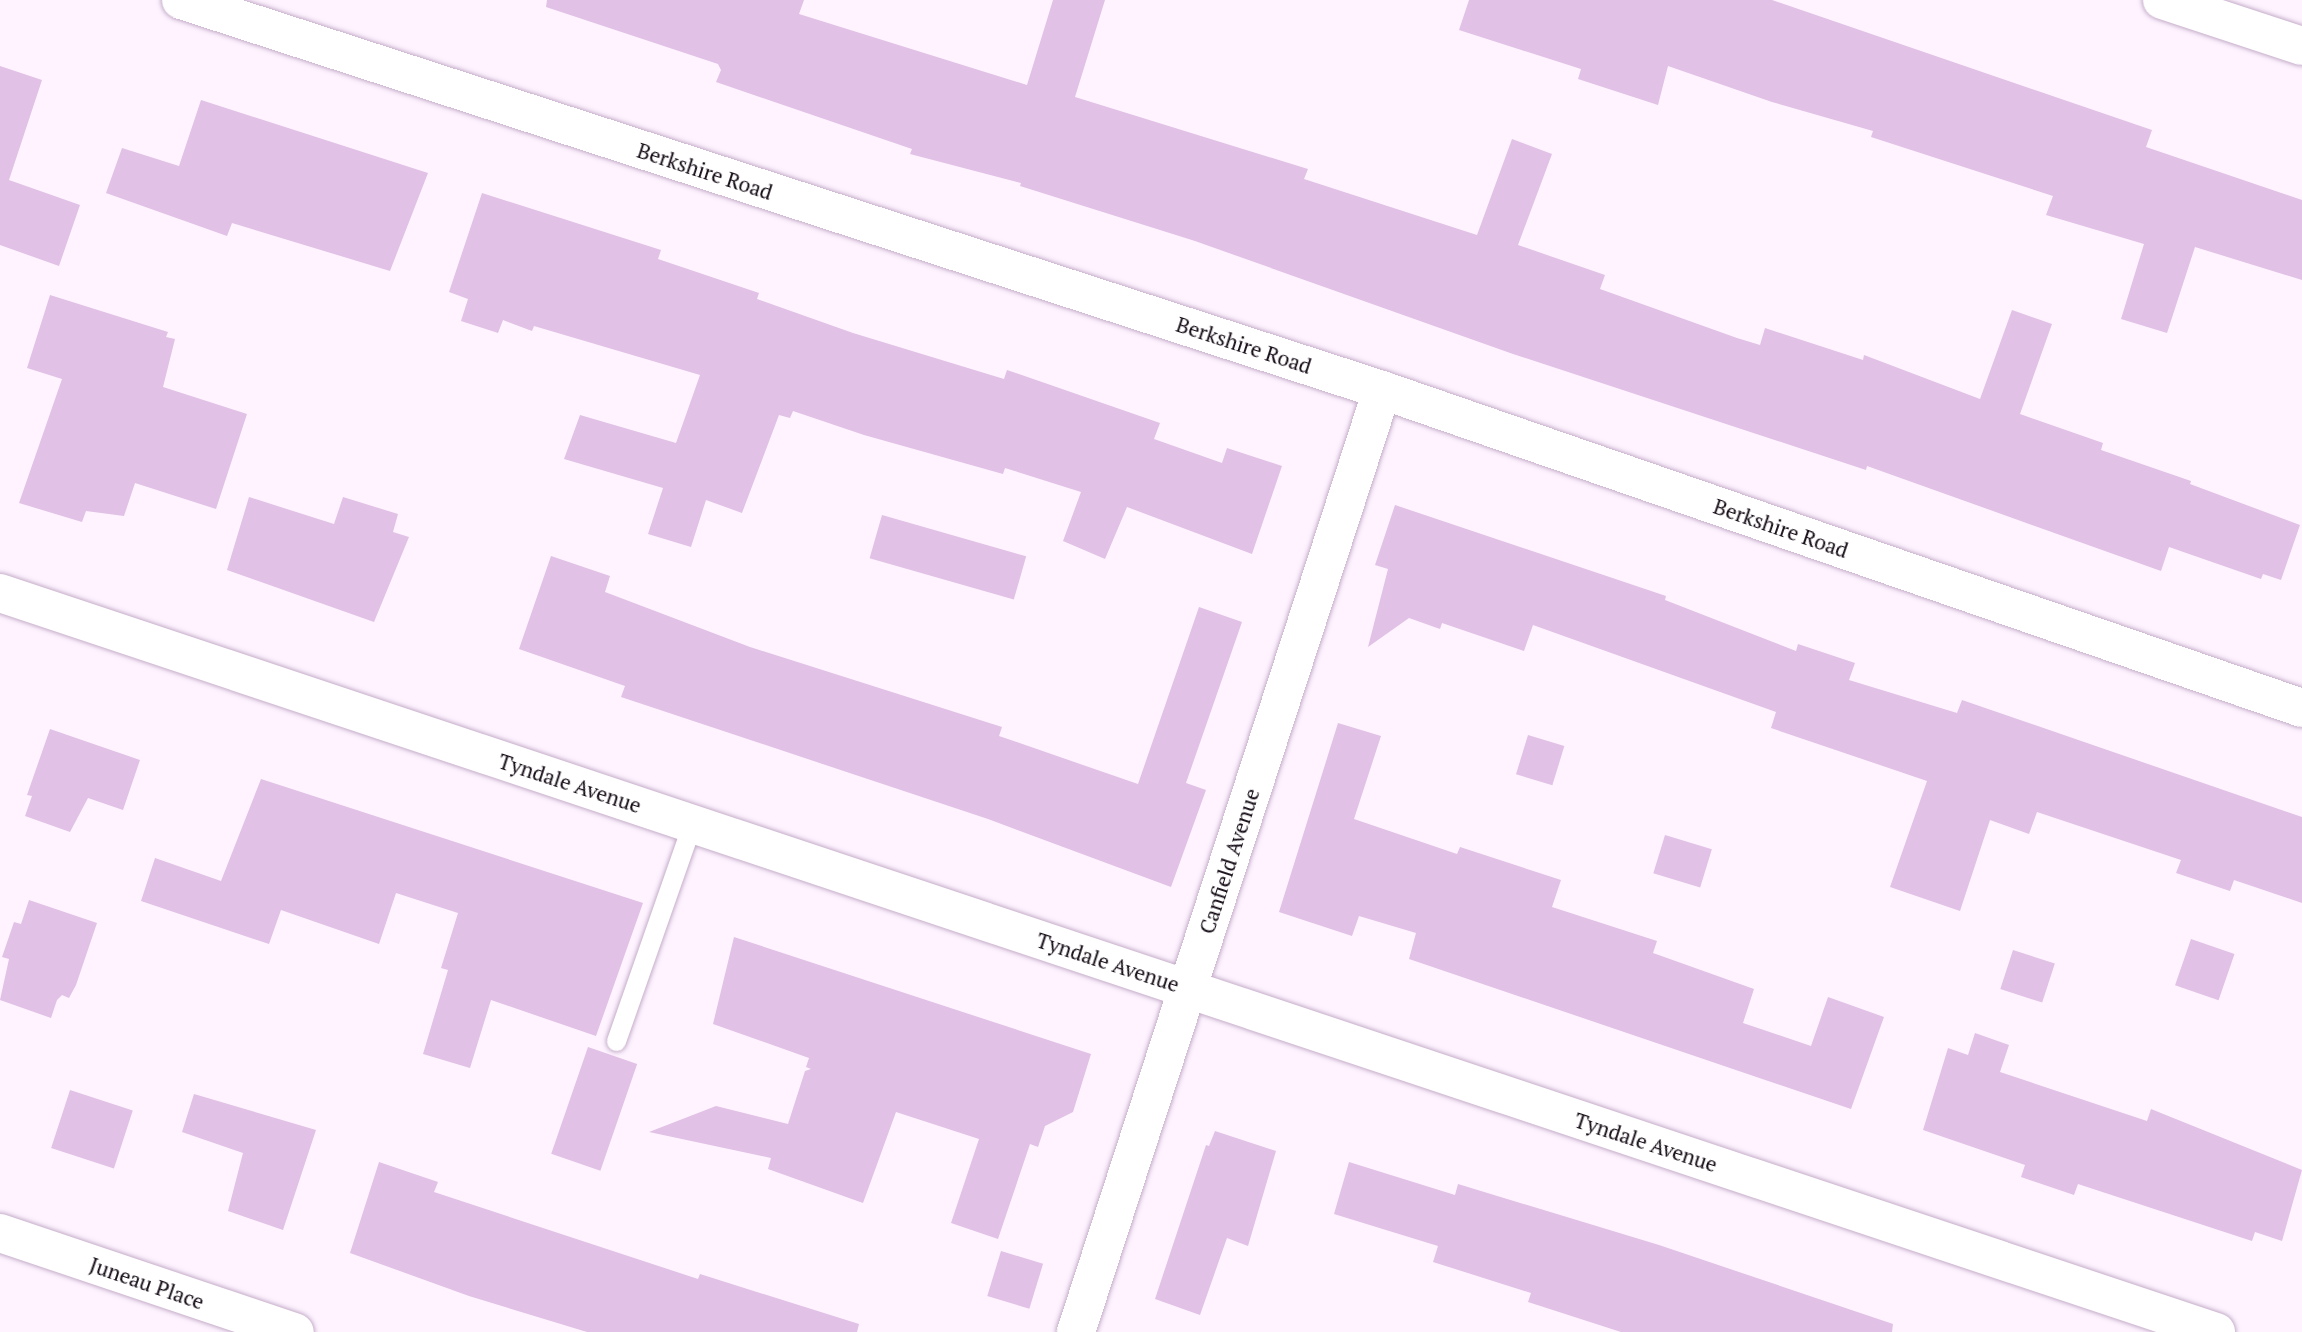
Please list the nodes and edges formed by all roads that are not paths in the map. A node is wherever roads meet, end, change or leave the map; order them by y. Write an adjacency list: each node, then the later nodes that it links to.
1 (181, 0): 4 (street, Berkshire Road)
2 (2162, 0): 3 (street)
3 (2302, 46)
4 (1382, 390): 6 (street, Berkshire Road); 8 (street, Canfield Avenue)
5 (0, 593): 7 (street, Tyndale Avenue)
6 (2302, 708)
7 (692, 824): 8 (street, Tyndale Avenue); 9 (lane)
8 (1188, 989): 12 (street, Canfield Avenue); 13 (street, Tyndale Avenue)
9 (616, 1041)
10 (0, 1233): 11 (street, Juneau Place)
11 (295, 1332)
12 (1076, 1332)
13 (2216, 1332)

